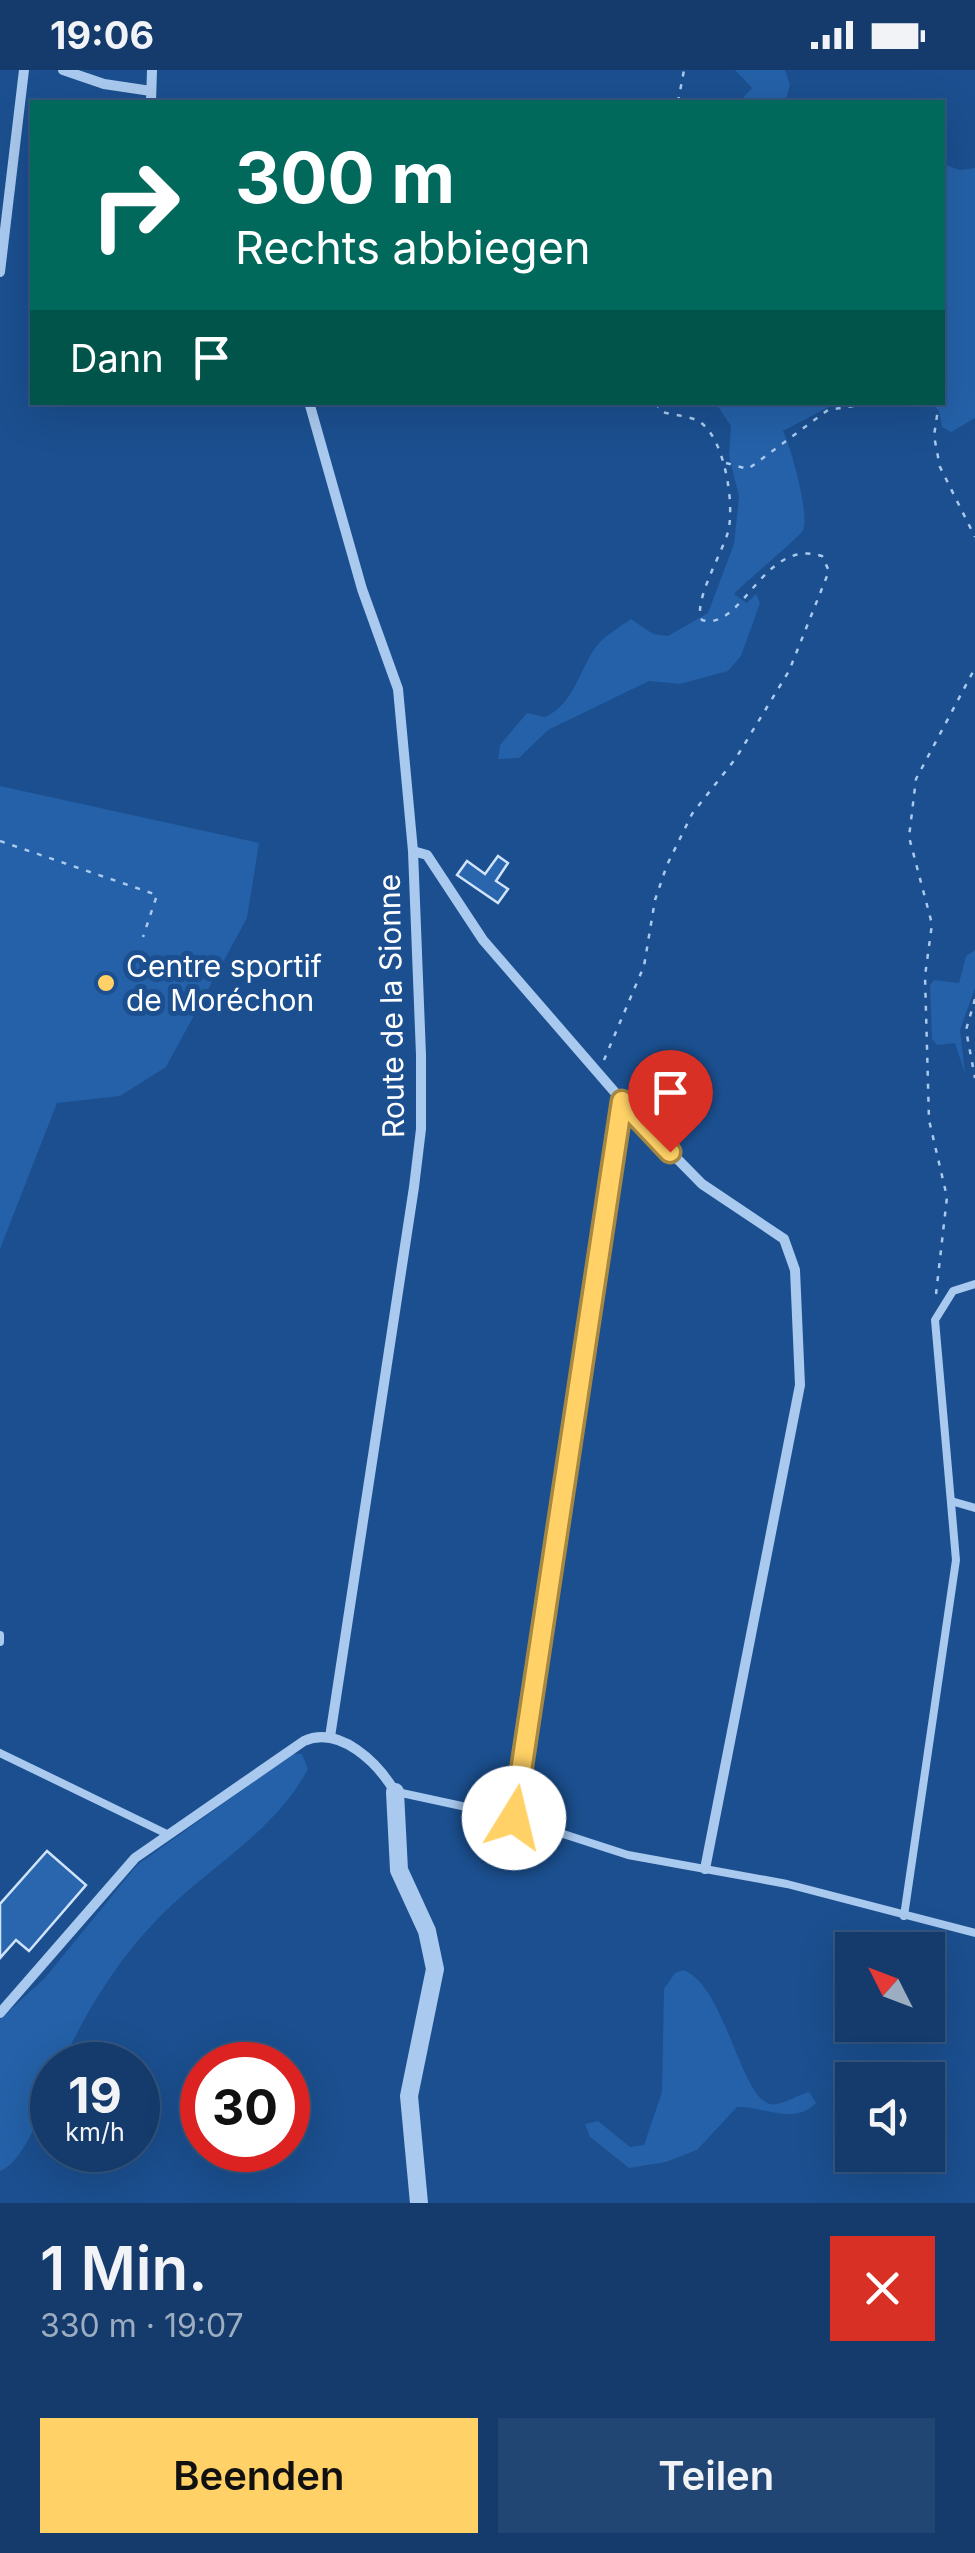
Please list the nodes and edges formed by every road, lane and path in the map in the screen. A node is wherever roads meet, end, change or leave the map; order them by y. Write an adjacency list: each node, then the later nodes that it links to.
1 (24, 70): 7 (street)
2 (63, 70): 5 (street)
3 (152, 70): 5 (street)
4 (684, 70): 6 (path)
5 (151, 97)
6 (678, 100)
7 (0, 272)
8 (309, 405): 16 (street, Route de la Sionne)
9 (658, 405): 12 (path)
10 (860, 405): 12 (path)
11 (939, 405): 13 (path)
12 (724, 463): 19 (path)
13 (975, 537)
14 (975, 668): 23 (path)
15 (0, 841): 17 (path)
16 (413, 851): 19 (street); 26 (street, Route de la Sionne)
17 (143, 937)
18 (975, 999): 20 (path)
19 (599, 1073): 21 (street)
20 (975, 1078)
21 (622, 1101): 29 (street); 31 (street)
22 (975, 1284): 23 (lane)
23 (938, 1310): 24 (lane)
24 (952, 1501): 25 (lane); 32 (lane)
25 (975, 1508)
26 (330, 1737): 28 (street); 30 (street)
27 (0, 1753): 30 (lane)
28 (395, 1792): 29 (lane); 35 (street)
29 (514, 1818): 31 (lane)
30 (167, 1834): 34 (street)
31 (705, 1870): 32 (lane)
32 (904, 1916): 33 (lane)
33 (975, 1933)
34 (0, 2013)
35 (419, 2203)

